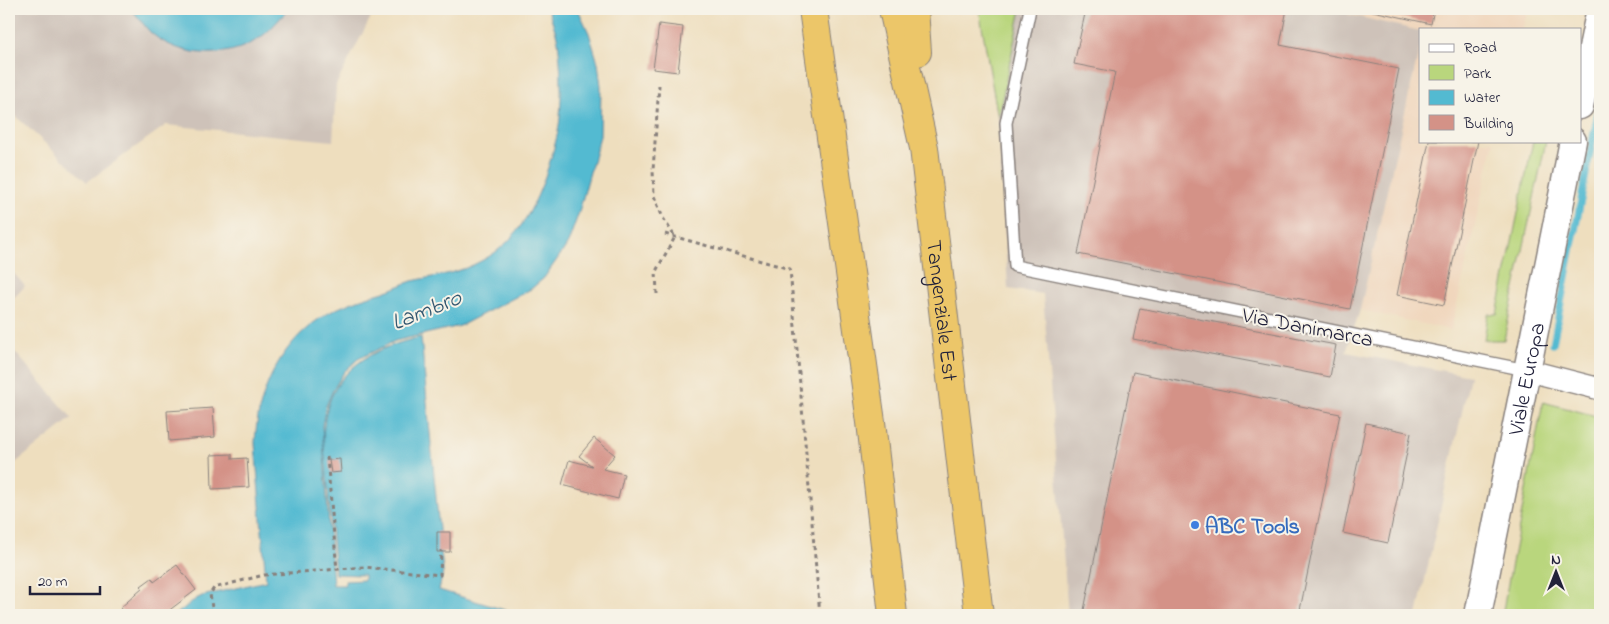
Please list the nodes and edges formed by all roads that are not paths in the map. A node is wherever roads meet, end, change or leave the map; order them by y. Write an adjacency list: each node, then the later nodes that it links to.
1 (796, 9): 10 (highway)
2 (812, 9): 10 (highway)
3 (893, 9): 9 (highway, Tangenziale Est)
4 (914, 9): 9 (highway)
5 (1030, 9): 11 (lane, Via Danimarca)
6 (1600, 9): 7 (street)
7 (1582, 96)
8 (1573, 142): 11 (street, Viale Europa)
9 (924, 148): 14 (highway, Tangenziale Est)
10 (842, 212): 13 (highway)
11 (1526, 370): 12 (street, Via Danimarca); 15 (street, Viale Europa)
12 (1600, 389)
13 (893, 615)
14 (979, 615)
15 (1478, 615)

